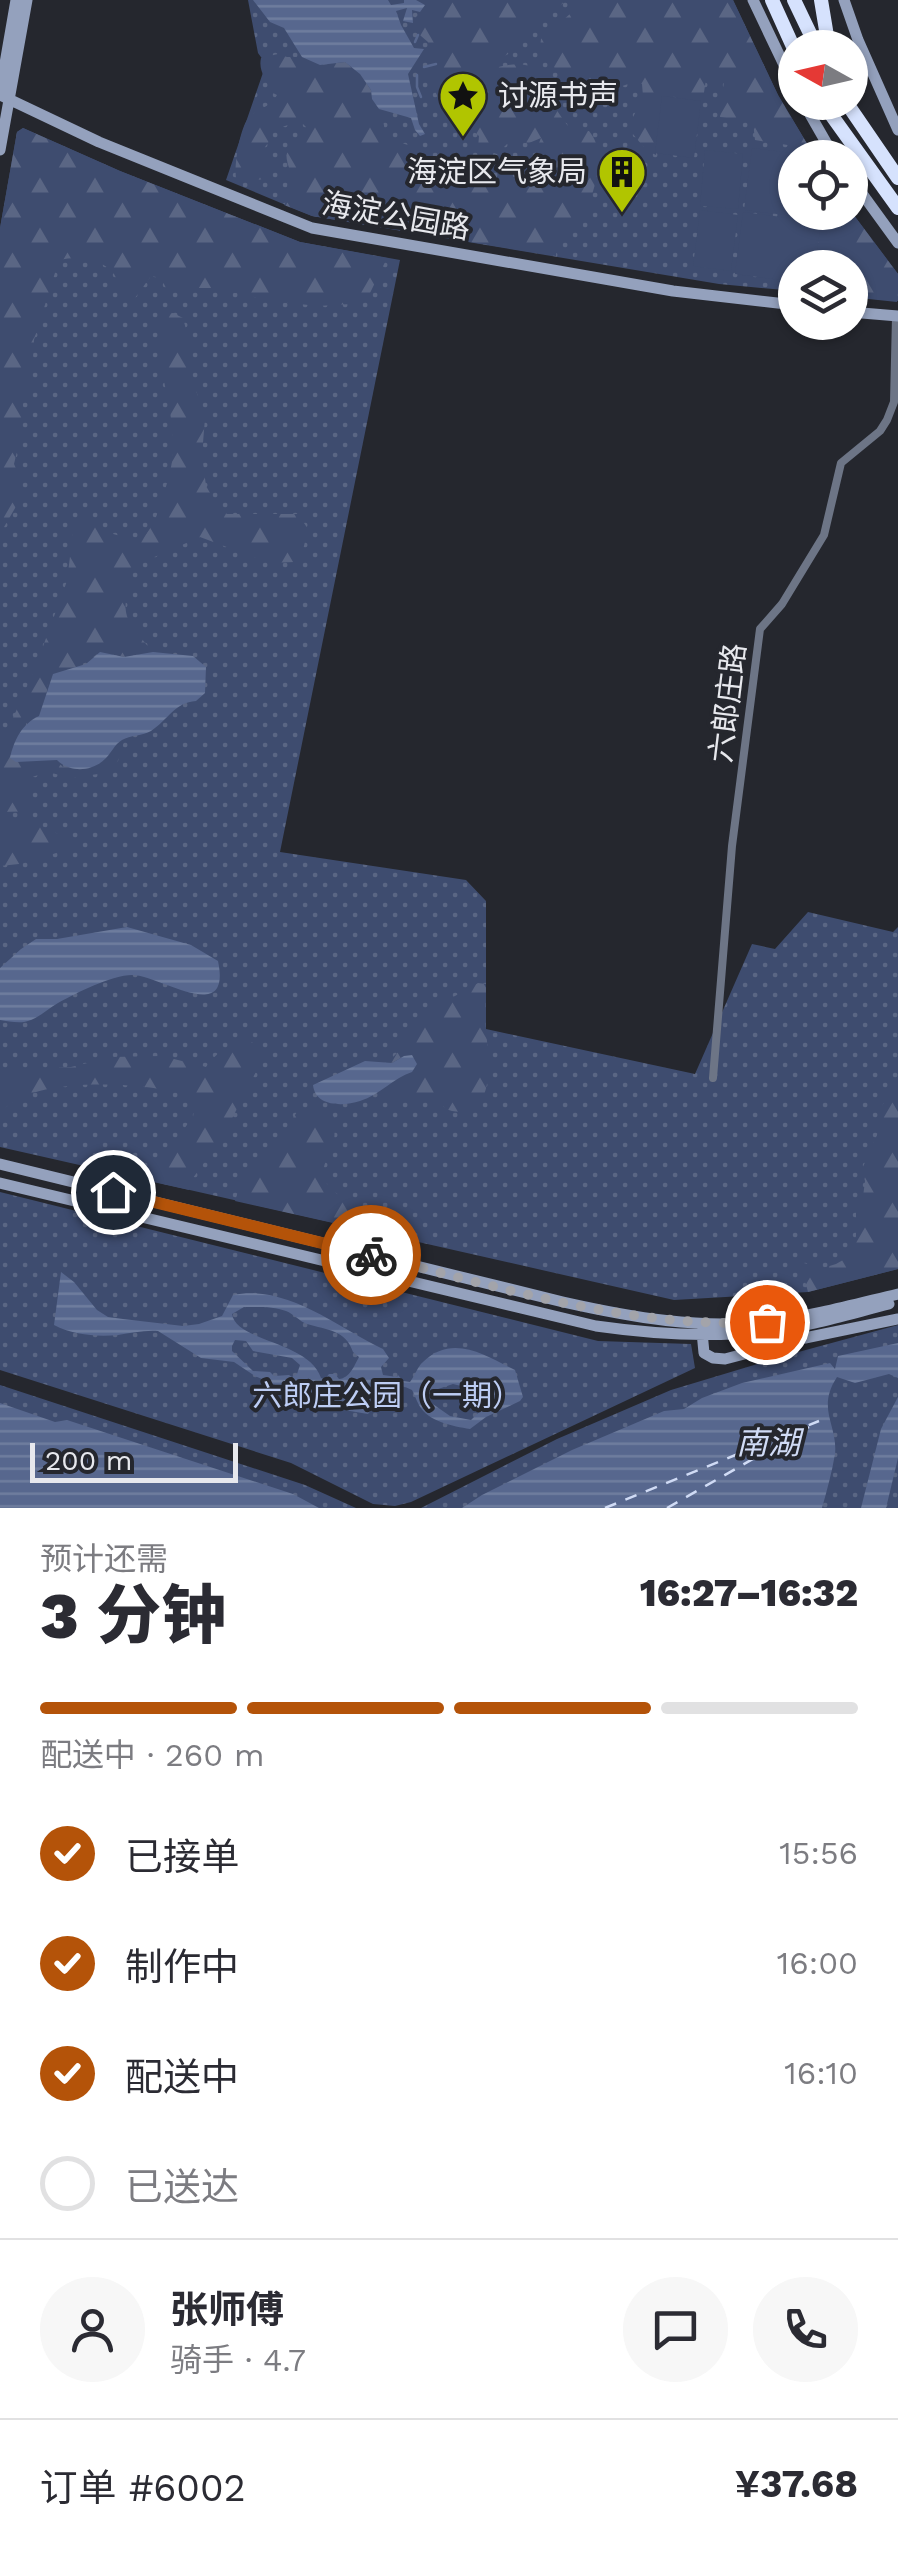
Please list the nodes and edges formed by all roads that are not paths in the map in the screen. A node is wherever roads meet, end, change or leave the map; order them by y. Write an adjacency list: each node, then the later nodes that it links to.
1 (16, 0): 12 (main road)
2 (27, 0): 12 (main road)
3 (753, 0): 11 (main road)
4 (769, 0): 8 (highway)
5 (794, 0): 9 (highway)
6 (819, 0): 10 (highway)
7 (844, 0): 15 (main road)
8 (784, 30)
9 (808, 30)
10 (825, 30)
11 (778, 52)
12 (2, 97): 16 (main road); 21 (main road, 海淀公园路)
13 (835, 120): 19 (highway)
14 (858, 120): 17 (highway)
15 (898, 130)
16 (0, 150)
17 (898, 178)
18 (868, 201): 20 (main road)
19 (898, 208)
20 (898, 242)
21 (778, 303)
22 (868, 314): 23 (main road)
23 (897, 316): 24 (street, 六郎庄路)
24 (713, 1078)
25 (0, 1164): 30 (main road)
26 (0, 1184): 30 (main road)
27 (898, 1294): 30 (main road)
28 (898, 1302): 30 (main road)
29 (898, 1318): 30 (main road)
30 (702, 1329)

